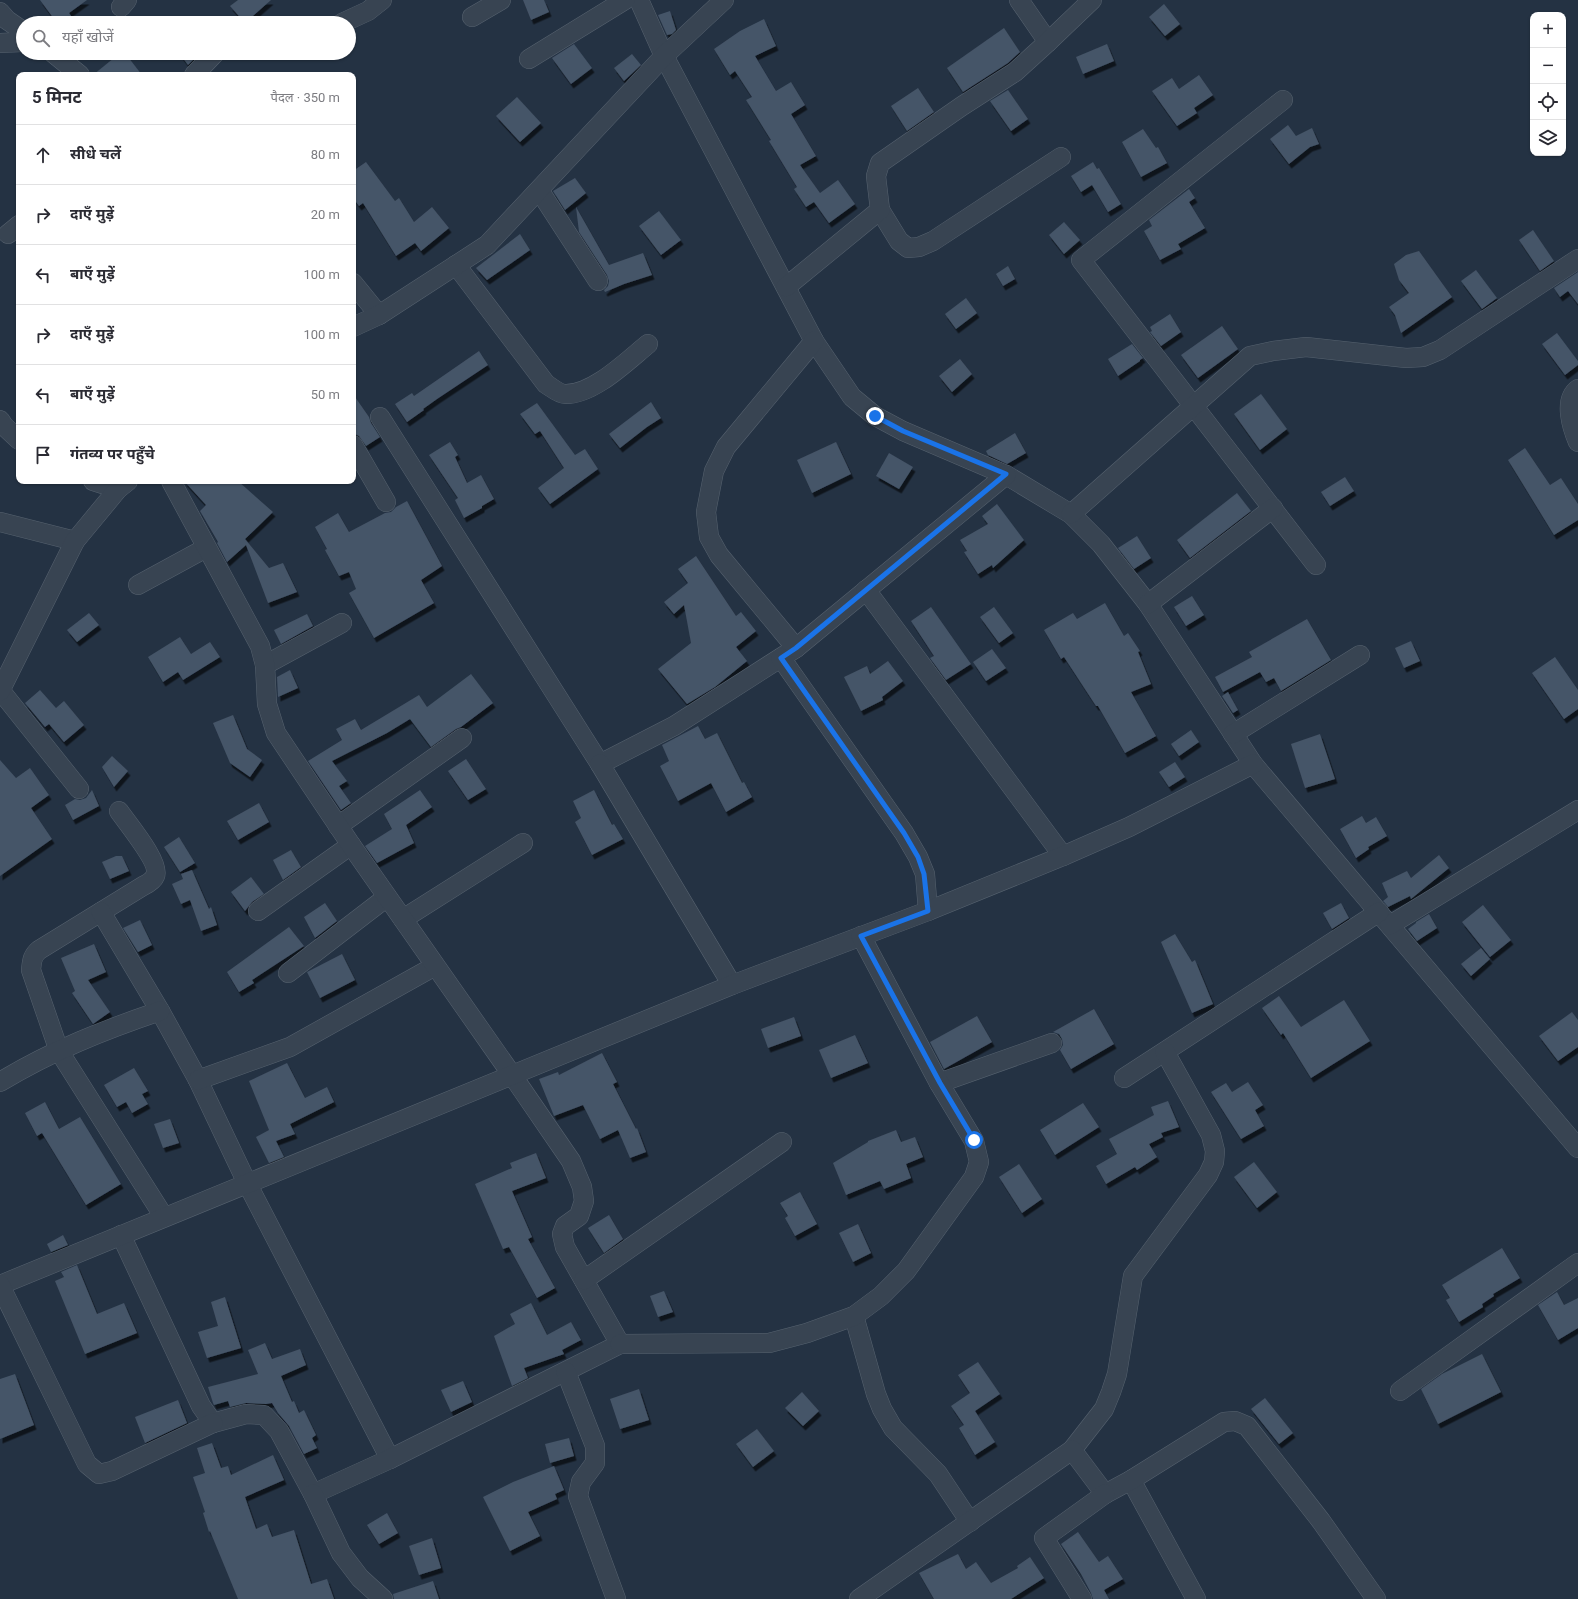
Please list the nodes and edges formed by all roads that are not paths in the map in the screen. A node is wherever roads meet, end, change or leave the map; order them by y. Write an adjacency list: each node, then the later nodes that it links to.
1 (382, 0): 9 (street)
2 (501, 0): 10 (street)
3 (625, 0): 16 (street)
4 (639, 0): 15 (street)
5 (724, 0): 15 (street)
6 (1019, 0): 13 (street)
7 (1092, 0): 13 (street)
8 (0, 12): 11 (street)
9 (356, 17)
10 (472, 17)
11 (16, 26)
12 (16, 42): 14 (street)
13 (1048, 42): 24 (street)
14 (0, 43)
15 (664, 56): 23 (street); 29 (street)
16 (529, 59)
17 (62, 60): 19 (street)
18 (209, 60): 20 (street)
19 (76, 72)
20 (197, 72)
21 (1283, 100): 35 (street)
22 (1061, 157): 24 (street)
23 (539, 190): 26 (street); 27 (street)
24 (880, 210): 29 (street)
25 (1578, 259): 35 (street)
26 (456, 265): 30 (street); 33 (street)
27 (598, 281)
28 (356, 287): 30 (street)
29 (786, 287): 32 (street)
30 (379, 315): 31 (street)
31 (356, 326)
32 (814, 341): 41 (street); 55 (street)
33 (648, 344)
34 (1578, 389): 39 (street)
35 (1195, 406): 45 (street); 46 (street)
36 (380, 418): 61 (street)
37 (0, 420): 38 (street)
38 (16, 437)
39 (1578, 442)
40 (356, 450): 44 (street)
41 (1006, 474): 46 (street); 52 (street)
42 (173, 484): 49 (street)
43 (123, 485): 48 (street)
44 (386, 502)
45 (1273, 508): 50 (street); 53 (street)
46 (1071, 514): 53 (street)
47 (0, 522): 48 (street)
48 (75, 541): 58 (street)
49 (206, 548): 51 (street); 57 (street)
50 (1316, 565)
51 (138, 585)
52 (866, 590): 55 (street); 69 (street)
53 (1148, 604): 59 (street)
54 (342, 623): 57 (street)
55 (788, 653): 61 (street); 72 (street)
56 (1360, 655): 59 (street)
57 (265, 665): 66 (street)
58 (0, 690): 63 (street)
59 (1234, 734): 62 (street)
60 (462, 738): 66 (street)
61 (600, 764): 79 (street)
62 (1253, 764): 69 (street); 75 (street)
63 (79, 789)
64 (1578, 810): 75 (street)
65 (119, 811): 73 (street)
66 (338, 826): 68 (street)
67 (523, 843): 74 (street)
68 (351, 845): 70 (street); 71 (street)
69 (1063, 856): 72 (street)
70 (387, 897): 74 (street); 78 (street)
71 (258, 911)
72 (928, 911): 76 (street)
73 (101, 912): 80 (street); 82 (street)
74 (403, 919): 77 (street)
75 (1384, 919): 83 (street); 90 (street)
76 (861, 936): 79 (street); 88 (street)
77 (435, 966): 84 (street); 86 (street)
78 (288, 973)
79 (732, 985): 84 (street)
80 (160, 1011): 82 (street); 86 (street)
81 (1052, 1043): 88 (street)
82 (59, 1051): 87 (street); 92 (street)
83 (1165, 1052): 85 (street); 102 (street)
84 (512, 1075): 91 (street); 95 (street)
85 (1124, 1078)
86 (198, 1080): 91 (street)
87 (0, 1082)
88 (940, 1083): 97 (street)
89 (782, 1142): 95 (street)
90 (1578, 1148)
91 (248, 1183): 92 (street); 103 (street)
92 (164, 1218): 93 (street)
93 (121, 1235): 96 (street); 101 (street)
94 (1578, 1263): 100 (street)
95 (584, 1280): 98 (street)
96 (0, 1285): 101 (street)
97 (854, 1316): 98 (street); 107 (street)
98 (620, 1344): 99 (street)
99 (566, 1372): 103 (street); 110 (street)
100 (1400, 1391)
101 (213, 1423): 105 (street)
102 (1072, 1450): 106 (street); 107 (street)
103 (390, 1459): 105 (street)
104 (1130, 1480): 106 (street); 112 (street); 113 (street)
105 (313, 1494): 109 (street)
106 (1105, 1494): 108 (street)
107 (970, 1522): 111 (street)
108 (1074, 1596)
109 (383, 1599)
110 (616, 1599)
111 (859, 1599)
112 (1196, 1599)
113 (1376, 1599)

